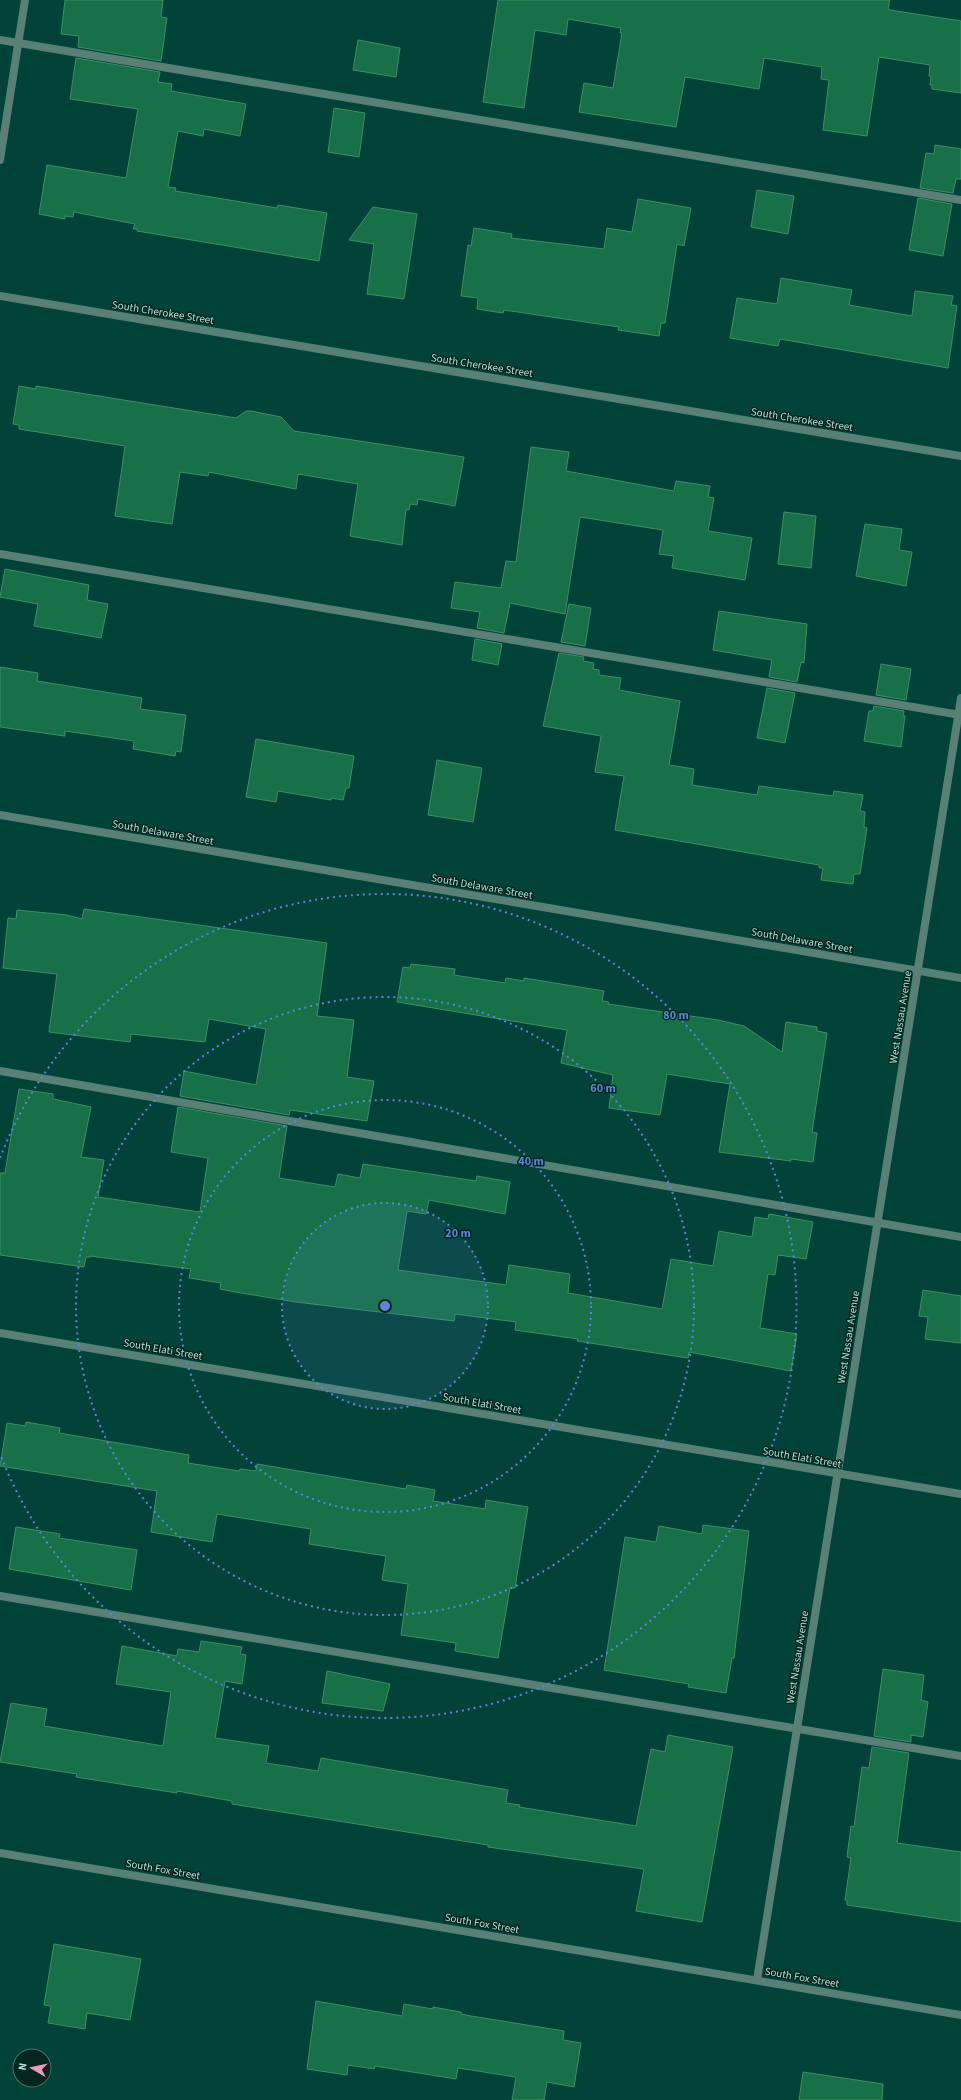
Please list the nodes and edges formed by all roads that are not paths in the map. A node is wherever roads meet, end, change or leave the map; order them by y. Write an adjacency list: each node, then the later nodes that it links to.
1 (25, 0): 3 (street)
2 (0, 40): 3 (street)
3 (18, 43): 4 (street); 5 (street)
4 (0, 160)
5 (961, 200)
6 (0, 296): 7 (street, South Cherokee Street)
7 (961, 456)
8 (0, 554): 10 (street)
9 (961, 698): 10 (street, West Nassau Avenue)
10 (960, 715): 12 (street, West Nassau Avenue)
11 (0, 815): 12 (street, South Delaware Street)
12 (918, 971): 13 (street, South Delaware Street); 15 (street, West Nassau Avenue)
13 (961, 978)
14 (0, 1072): 15 (street)
15 (878, 1223): 16 (street); 18 (street, West Nassau Avenue)
16 (961, 1237)
17 (0, 1333): 18 (street, South Elati Street)
18 (838, 1474): 19 (street, South Elati Street); 21 (street, West Nassau Avenue)
19 (961, 1494)
20 (0, 1596): 21 (street)
21 (797, 1729): 22 (street); 24 (street, West Nassau Avenue)
22 (961, 1756)
23 (0, 1853): 24 (street, South Fox Street)
24 (757, 1980): 25 (street, South Fox Street)
25 (961, 2015)

